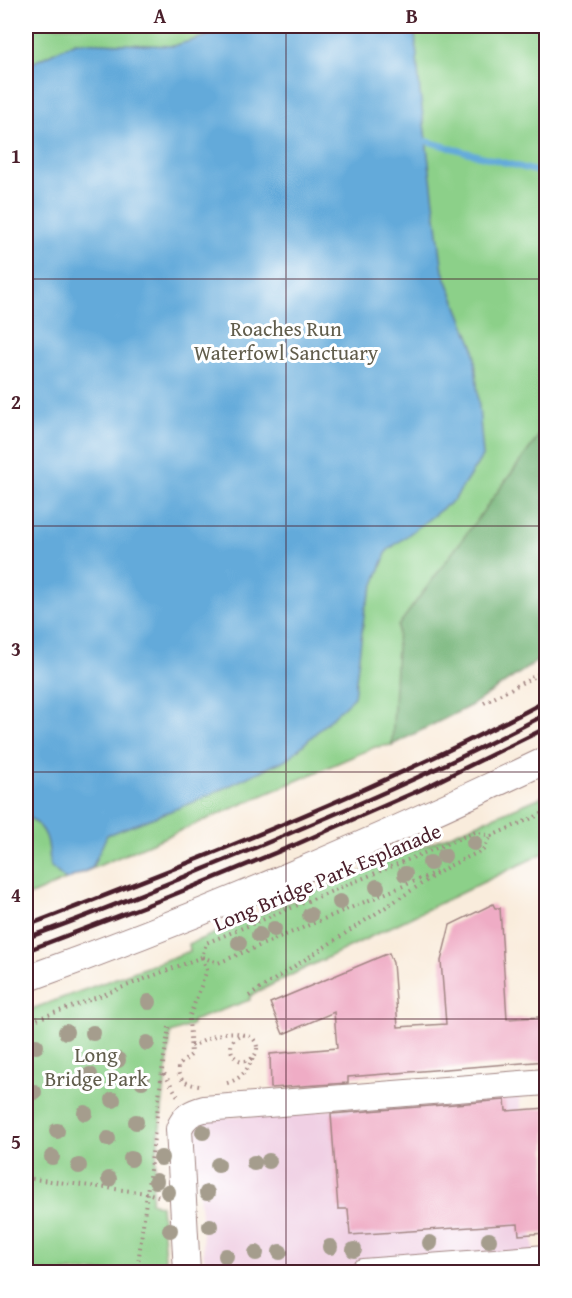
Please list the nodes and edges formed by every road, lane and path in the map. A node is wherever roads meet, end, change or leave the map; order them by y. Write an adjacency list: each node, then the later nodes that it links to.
1 (546, 670): 2 (path)
2 (484, 703)
3 (546, 760): 8 (street)
4 (546, 812): 5 (path, Long Bridge Park Esplanade)
5 (491, 836): 6 (path); 7 (path, Long Bridge Park Esplanade)
6 (450, 866): 7 (path); 9 (path)
7 (202, 957): 10 (path, Long Bridge Park Esplanade); 13 (path)
8 (26, 980)
9 (249, 996)
10 (26, 1023)
11 (169, 1027): 15 (path)
12 (245, 1035): 13 (path); 14 (path); 14 (path)
13 (190, 1046): 18 (path)
14 (253, 1057): 17 (path)
15 (162, 1070): 19 (path); 21 (path)
16 (546, 1082): 19 (street)
17 (219, 1086)
18 (203, 1087)
19 (185, 1110): 25 (street)
20 (26, 1178): 21 (path)
21 (147, 1193): 22 (path); 24 (path)
22 (164, 1197)
23 (546, 1258): 26 (street)
24 (137, 1272)
25 (187, 1272)
26 (363, 1272)

